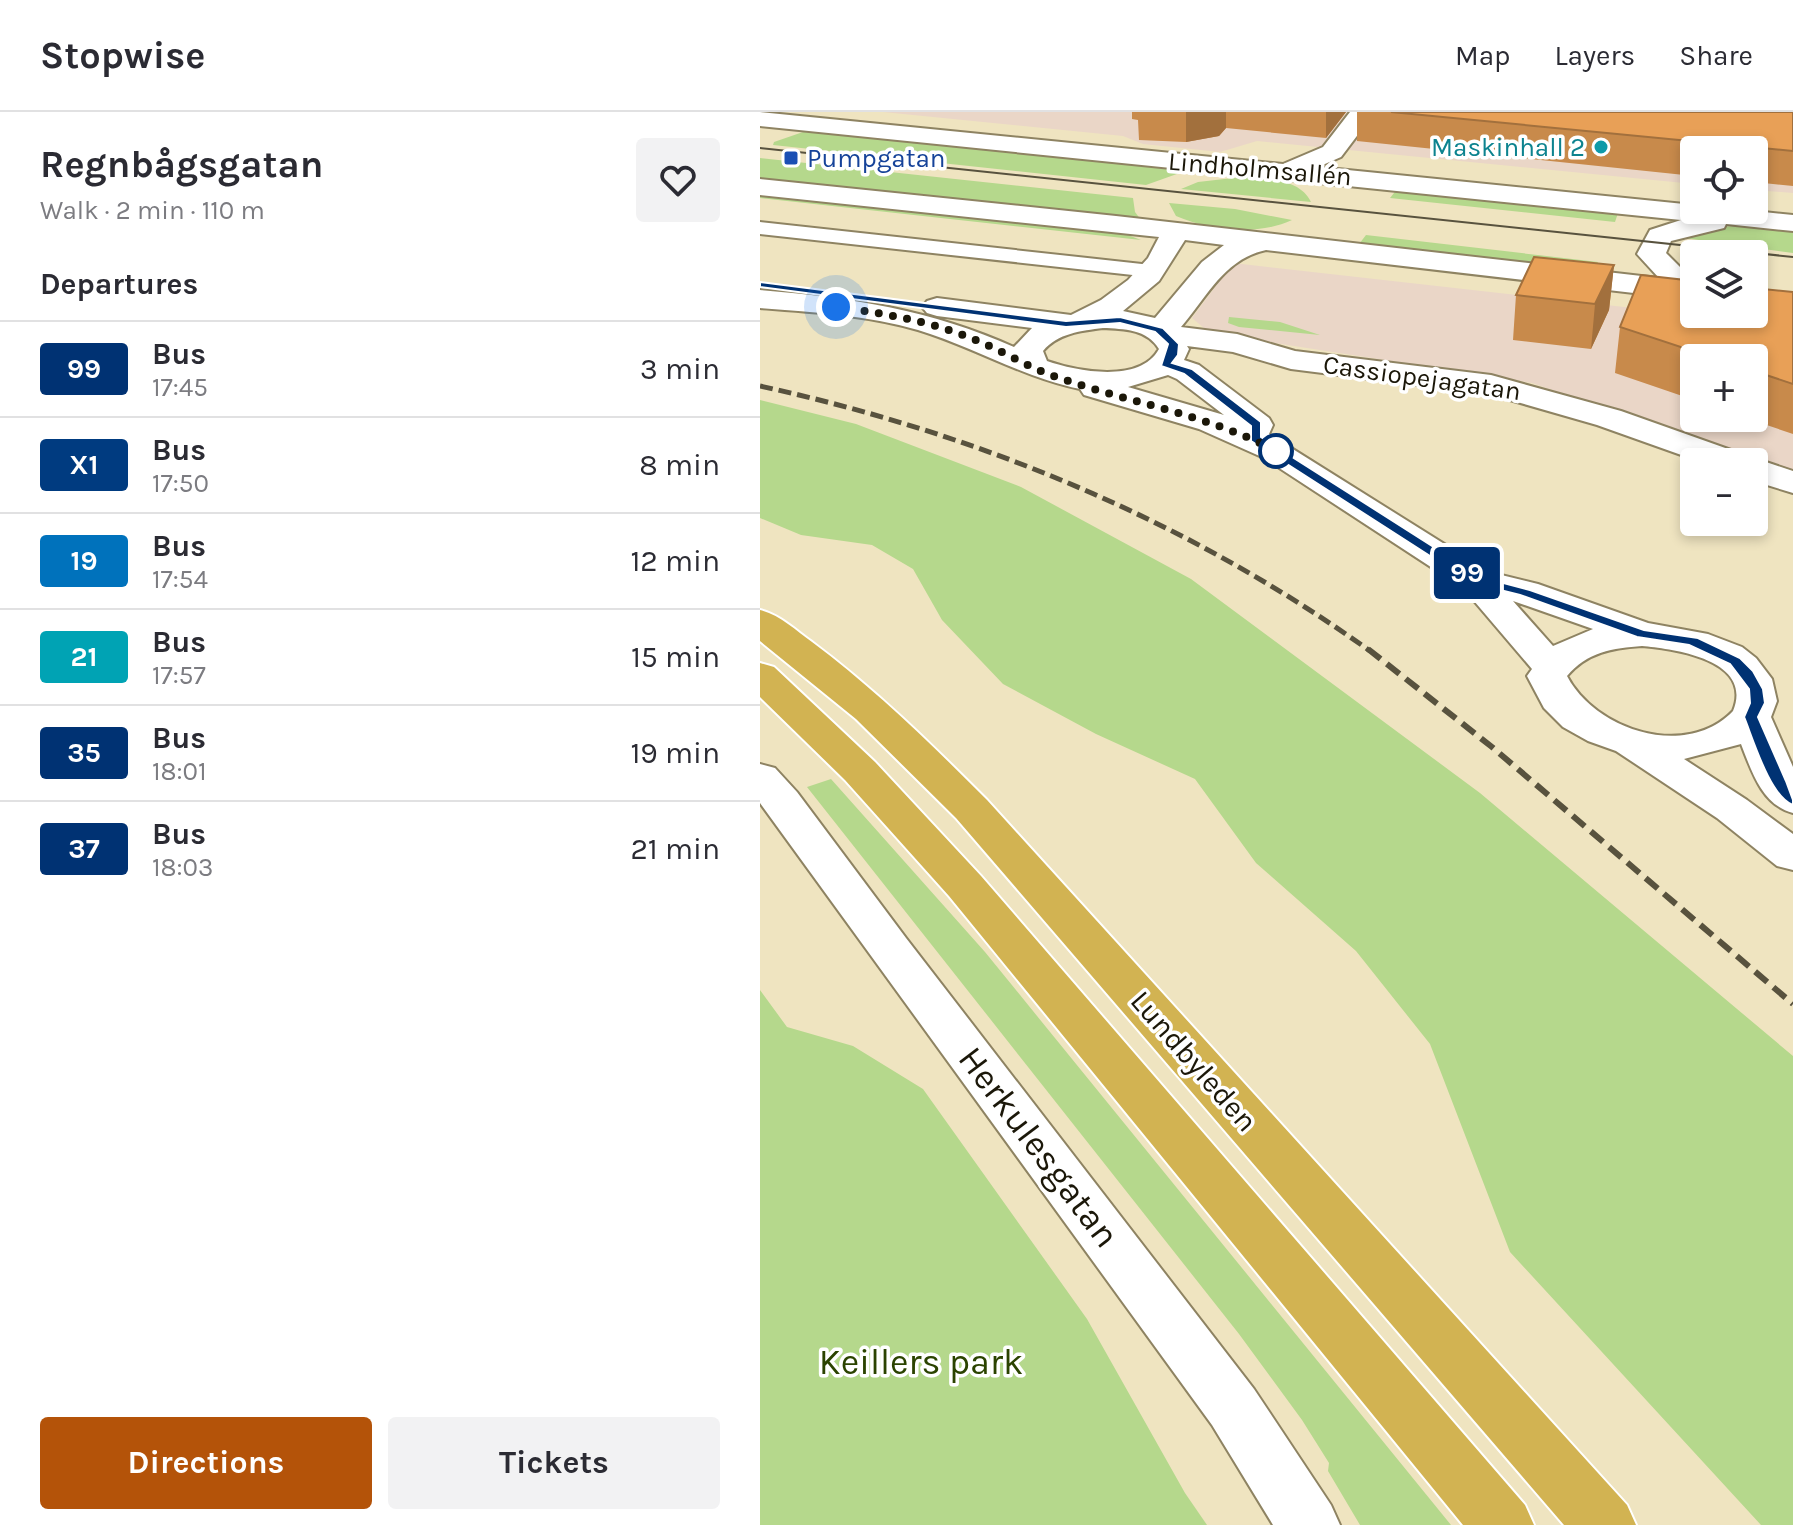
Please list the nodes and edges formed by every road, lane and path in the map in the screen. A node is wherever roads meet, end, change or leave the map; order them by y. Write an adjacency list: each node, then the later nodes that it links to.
1 (959, 112): 5 (street)
2 (1363, 112): 7 (street)
3 (760, 119): 4 (street, Lindholmsallén)
4 (882, 131): 5 (street, Lindholmsallén); 6 (street)
5 (928, 136): 6 (street, Lindholmsallén)
6 (1045, 148): 7 (street, Lindholmsallén)
7 (1329, 164): 9 (street, Lindholmsallén)
8 (760, 187): 14 (street)
9 (1680, 210)
10 (1768, 221): 11 (street, Lindholmsallén)
11 (1793, 223)
12 (1701, 224): 17 (street, Lindholmsallén)
13 (760, 228): 16 (lane)
14 (1175, 232): 15 (street); 16 (street)
15 (1263, 242): 19 (street); 23 (street)
16 (1151, 271): 22 (street)
17 (1680, 278)
18 (760, 285): 21 (street, Cassiopejagatan)
19 (1680, 289)
20 (760, 299): 21 (street, Cassiopejagatan)
21 (922, 313): 22 (street, Cassiopejagatan); 24 (street, Cassiopejagatan)
22 (1074, 323): 23 (street, Cassiopejagatan); 24 (street, Cassiopejagatan)
23 (1164, 347): 25 (street, Cassiopejagatan); 26 (street); 27 (street, Cassiopejagatan)
24 (1033, 365): 25 (street, Cassiopejagatan)
25 (1066, 379): 26 (street)
26 (1255, 439): 30 (street)
27 (1694, 448)
28 (1768, 474): 29 (street)
29 (1793, 483)
30 (1476, 580): 32 (street); 33 (street)
31 (760, 622): 42 (highway, Lundbyleden)
32 (1642, 634): 33 (street); 35 (street)
33 (1552, 666): 36 (street)
34 (760, 675): 41 (highway, Lundbyleden)
35 (1751, 717): 36 (street); 38 (street)
36 (1630, 742): 39 (street)
37 (760, 777): 40 (street, Herkulesgatan)
38 (1793, 800)
39 (1793, 856)
40 (1308, 1525)
41 (1502, 1525)
42 (1604, 1525)

